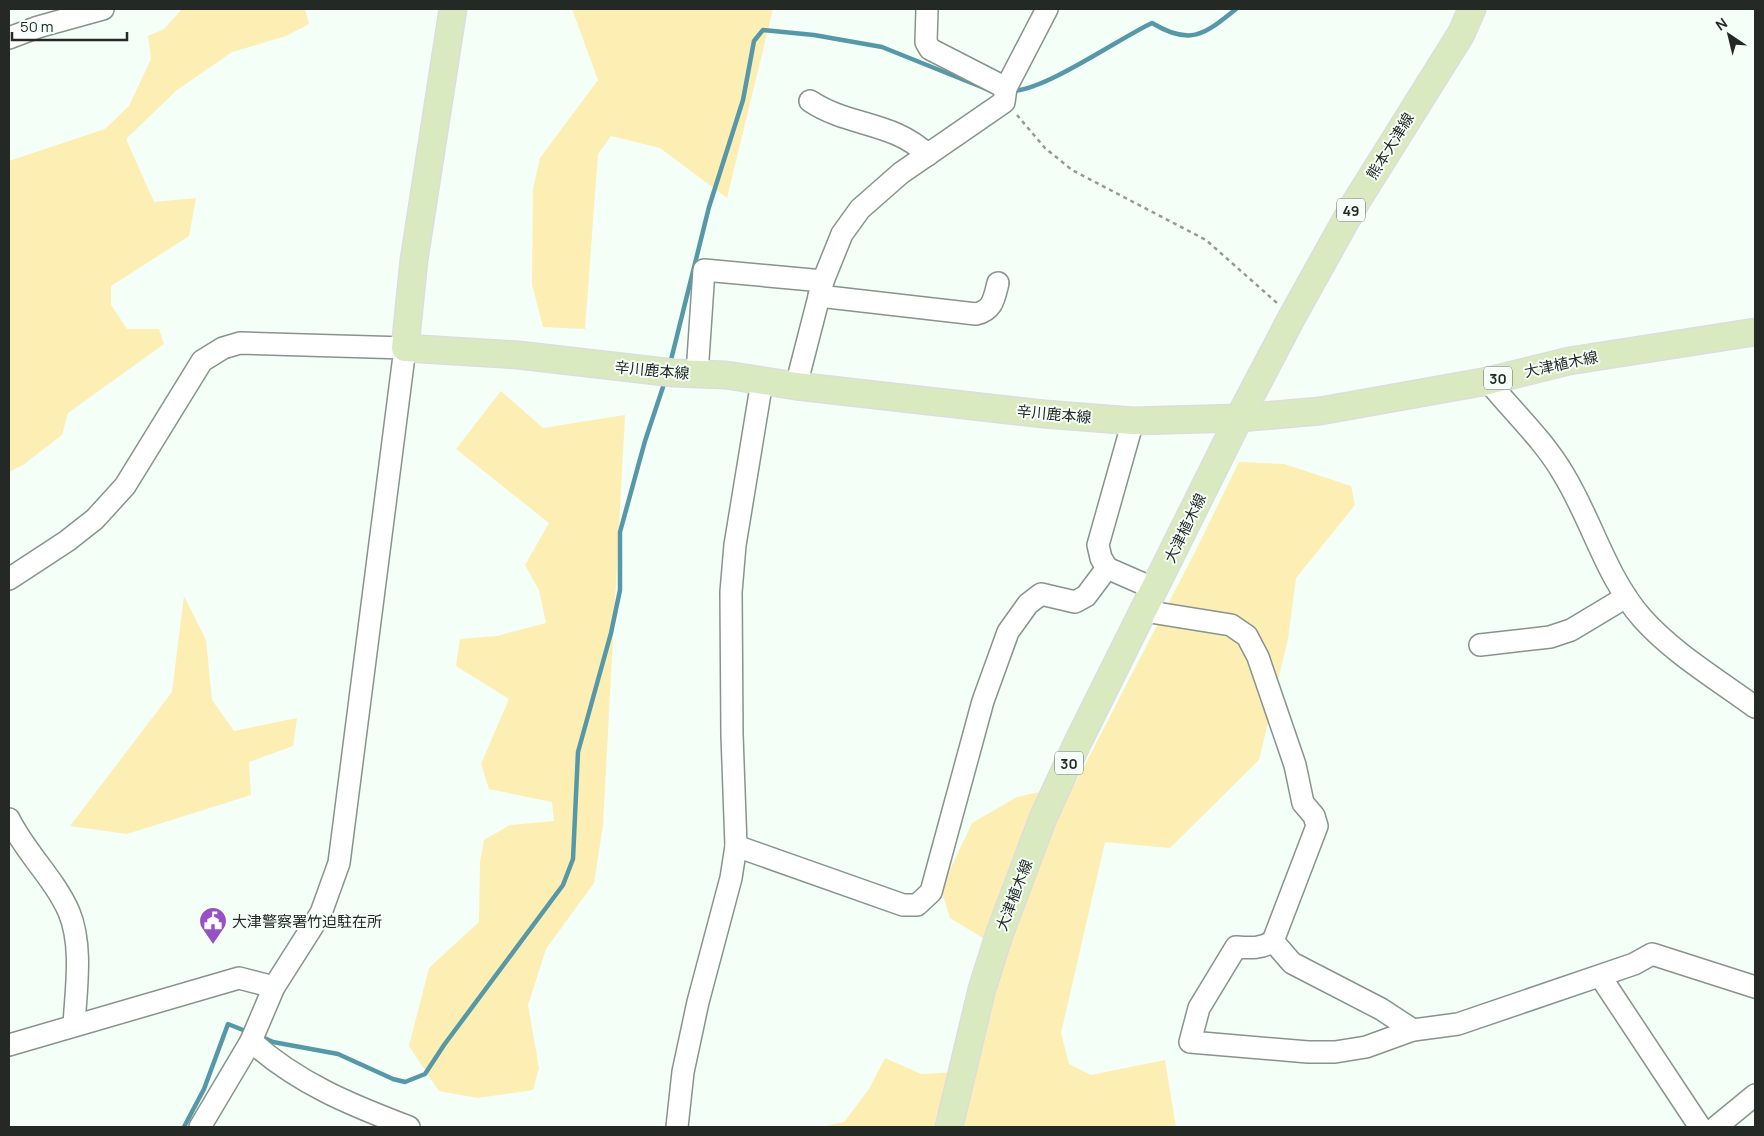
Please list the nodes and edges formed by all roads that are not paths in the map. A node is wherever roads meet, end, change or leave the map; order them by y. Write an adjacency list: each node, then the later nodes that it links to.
1 (103, 9): 6 (street)
2 (453, 9): 13 (main road)
3 (927, 9): 7 (street)
4 (1047, 9): 7 (street)
5 (1472, 9): 18 (main road, 熊本大津線 / 49)
6 (9, 38)
7 (1006, 88): 9 (street)
8 (810, 101): 9 (street)
9 (928, 155): 11 (street)
10 (998, 284): 11 (street)
11 (821, 288): 14 (street); 17 (street)
12 (1755, 332): 16 (main road, 大津植木線 / 30)
13 (405, 348): 14 (main road, 辛川鹿本線); 21 (street); 30 (street)
14 (676, 373): 15 (main road, 辛川鹿本線)
15 (762, 380): 17 (main road, 辛川鹿本線); 27 (street)
16 (1488, 381): 18 (main road, 大津植木線 / 30); 22 (street)
17 (796, 386): 19 (main road, 辛川鹿本線)
18 (1239, 418): 19 (main road, 辛川鹿本線); 23 (main road, 大津植木線 / 30)
19 (1133, 421): 20 (street)
20 (1108, 568): 23 (street); 27 (street)
21 (9, 579)
22 (1626, 597): 24 (street); 25 (street)
23 (1150, 600): 28 (street); 41 (main road, 大津植木線 / 30)
24 (1480, 645)
25 (1755, 707)
26 (9, 819): 32 (street)
27 (736, 846): 40 (street)
28 (1273, 941): 33 (street); 33 (street)
29 (1600, 976): 31 (street); 33 (street); 42 (street)
30 (274, 987): 32 (street); 34 (street)
31 (1755, 987)
32 (74, 1025): 35 (street)
33 (1413, 1030)
34 (253, 1035): 37 (street); 38 (street)
35 (9, 1045)
36 (1755, 1095): 43 (street)
37 (356, 1118): 39 (street)
38 (200, 1127)
39 (409, 1127)
40 (677, 1127)
41 (949, 1127)
42 (1700, 1127)
43 (1716, 1127)

